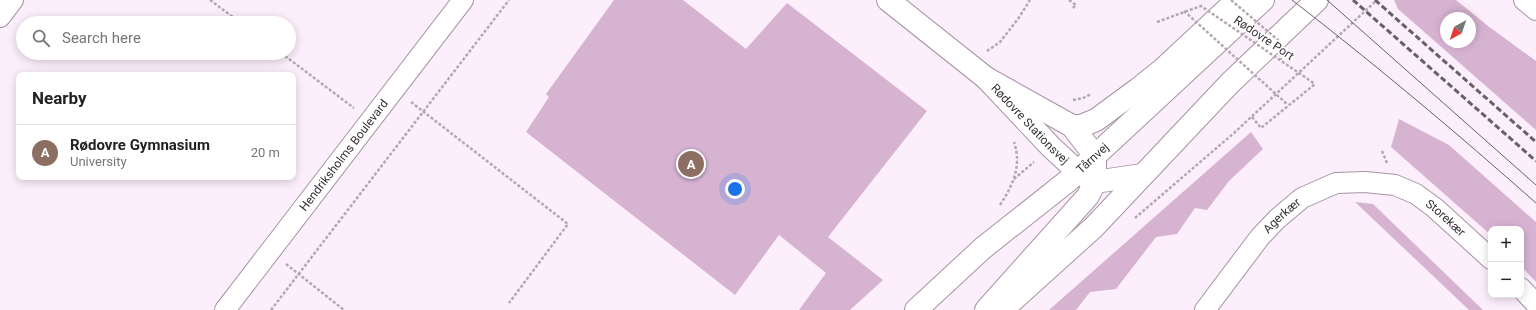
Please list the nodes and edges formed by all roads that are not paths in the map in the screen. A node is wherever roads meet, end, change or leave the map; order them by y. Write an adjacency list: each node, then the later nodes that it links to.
1 (13, 0): 9 (street)
2 (463, 0): 19 (street, Hendriksholms Boulevard)
3 (888, 0): 10 (street, Rødovre Stationsvej)
4 (1237, 0): 11 (street)
5 (1263, 0): 12 (street, Tårnvej)
6 (1318, 0): 13 (street)
7 (1524, 0): 8 (street)
8 (1536, 10)
9 (0, 17)
10 (986, 78): 11 (street, Rødovre Stationsvej); 14 (street, Rødovre Stationsvej)
11 (1072, 126): 12 (street)
12 (1095, 156): 14 (street, Tårnvej)
13 (1142, 175): 14 (street); 22 (street)
14 (1087, 177): 20 (street, Tårnvej); 21 (street)
15 (1395, 184): 16 (street, Storekær); 23 (street, Agerkær)
16 (1488, 256)
17 (1524, 291): 18 (street)
18 (1536, 304)
19 (225, 310)
20 (916, 310)
21 (986, 310)
22 (1002, 310)
23 (1205, 310)

